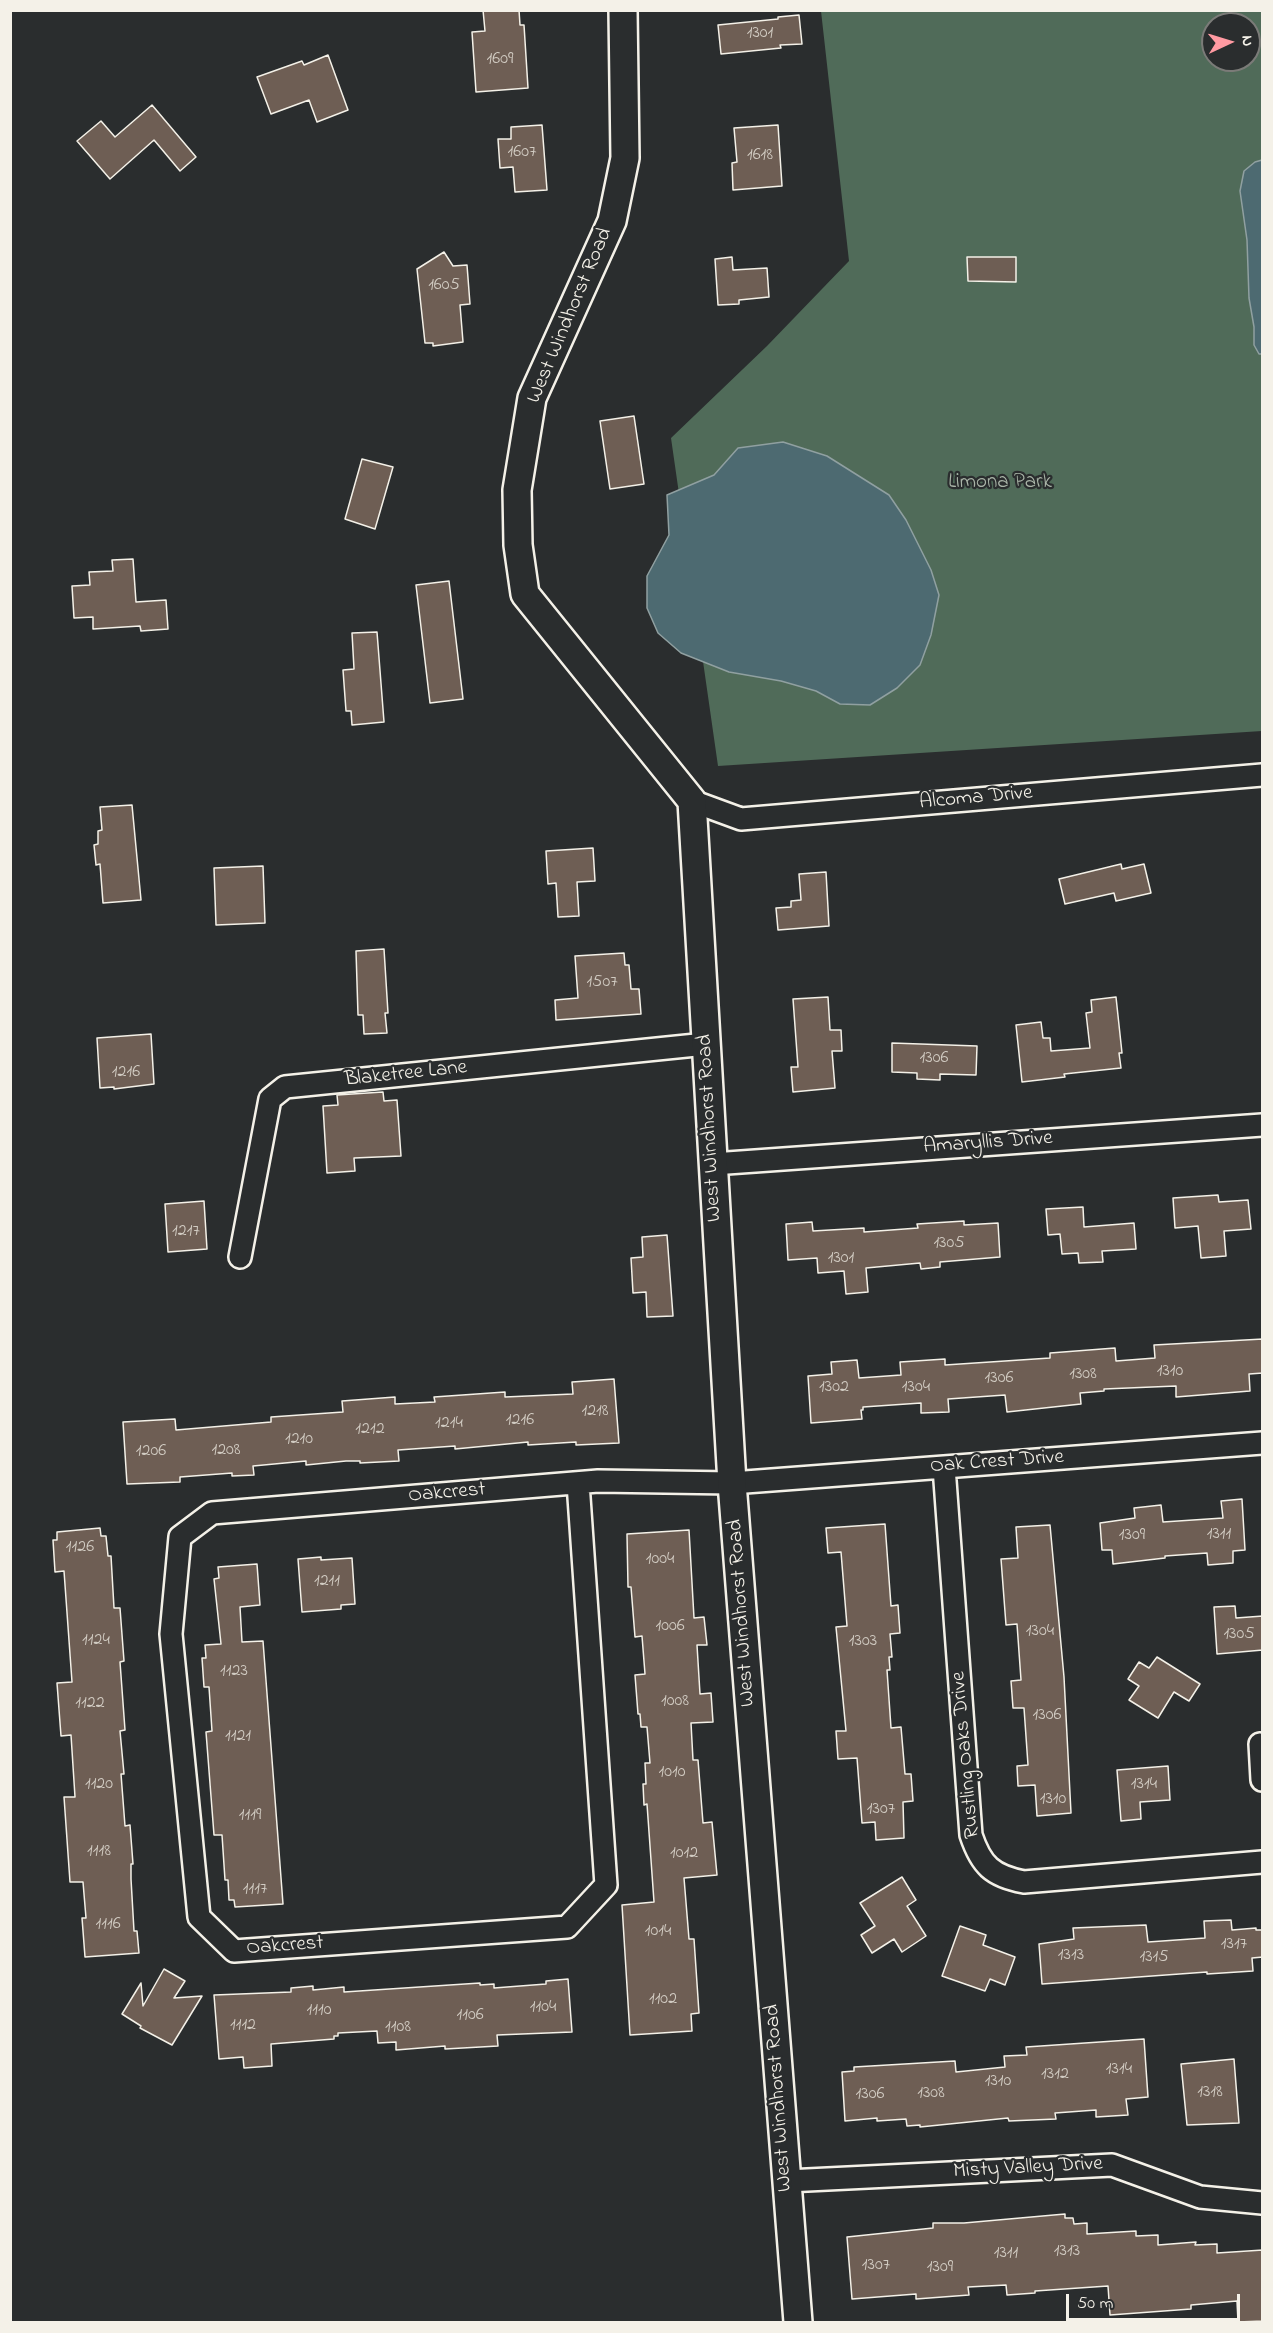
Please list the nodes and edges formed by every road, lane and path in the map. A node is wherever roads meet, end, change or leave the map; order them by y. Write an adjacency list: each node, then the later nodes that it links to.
1 (623, 10): 3 (street, West Windhorst Road)
2 (1263, 775): 3 (street, Alcoma Drive)
3 (692, 801): 4 (street, West Windhorst Road)
4 (706, 1044): 6 (street, West Windhorst Road); 7 (street, Blaketree Lane)
5 (1263, 1125): 6 (street, Amaryllis Drive)
6 (713, 1164): 11 (street, West Windhorst Road)
7 (240, 1257)
8 (1263, 1443): 9 (street, Oak Crest Drive)
9 (944, 1467): 11 (street, Oak Crest Drive); 14 (street, Rustling Oaks Drive)
10 (578, 1483): 10 (street, Oakcrest); 11 (street, Oakcrest)
11 (732, 1483): 15 (street, West Windhorst Road)
12 (1260, 1744): 13 (street)
13 (1263, 1780)
14 (1263, 1862)
15 (787, 2181): 16 (street, Misty Valley Drive); 17 (street, West Windhorst Road)
16 (1263, 2203)
17 (798, 2322)

